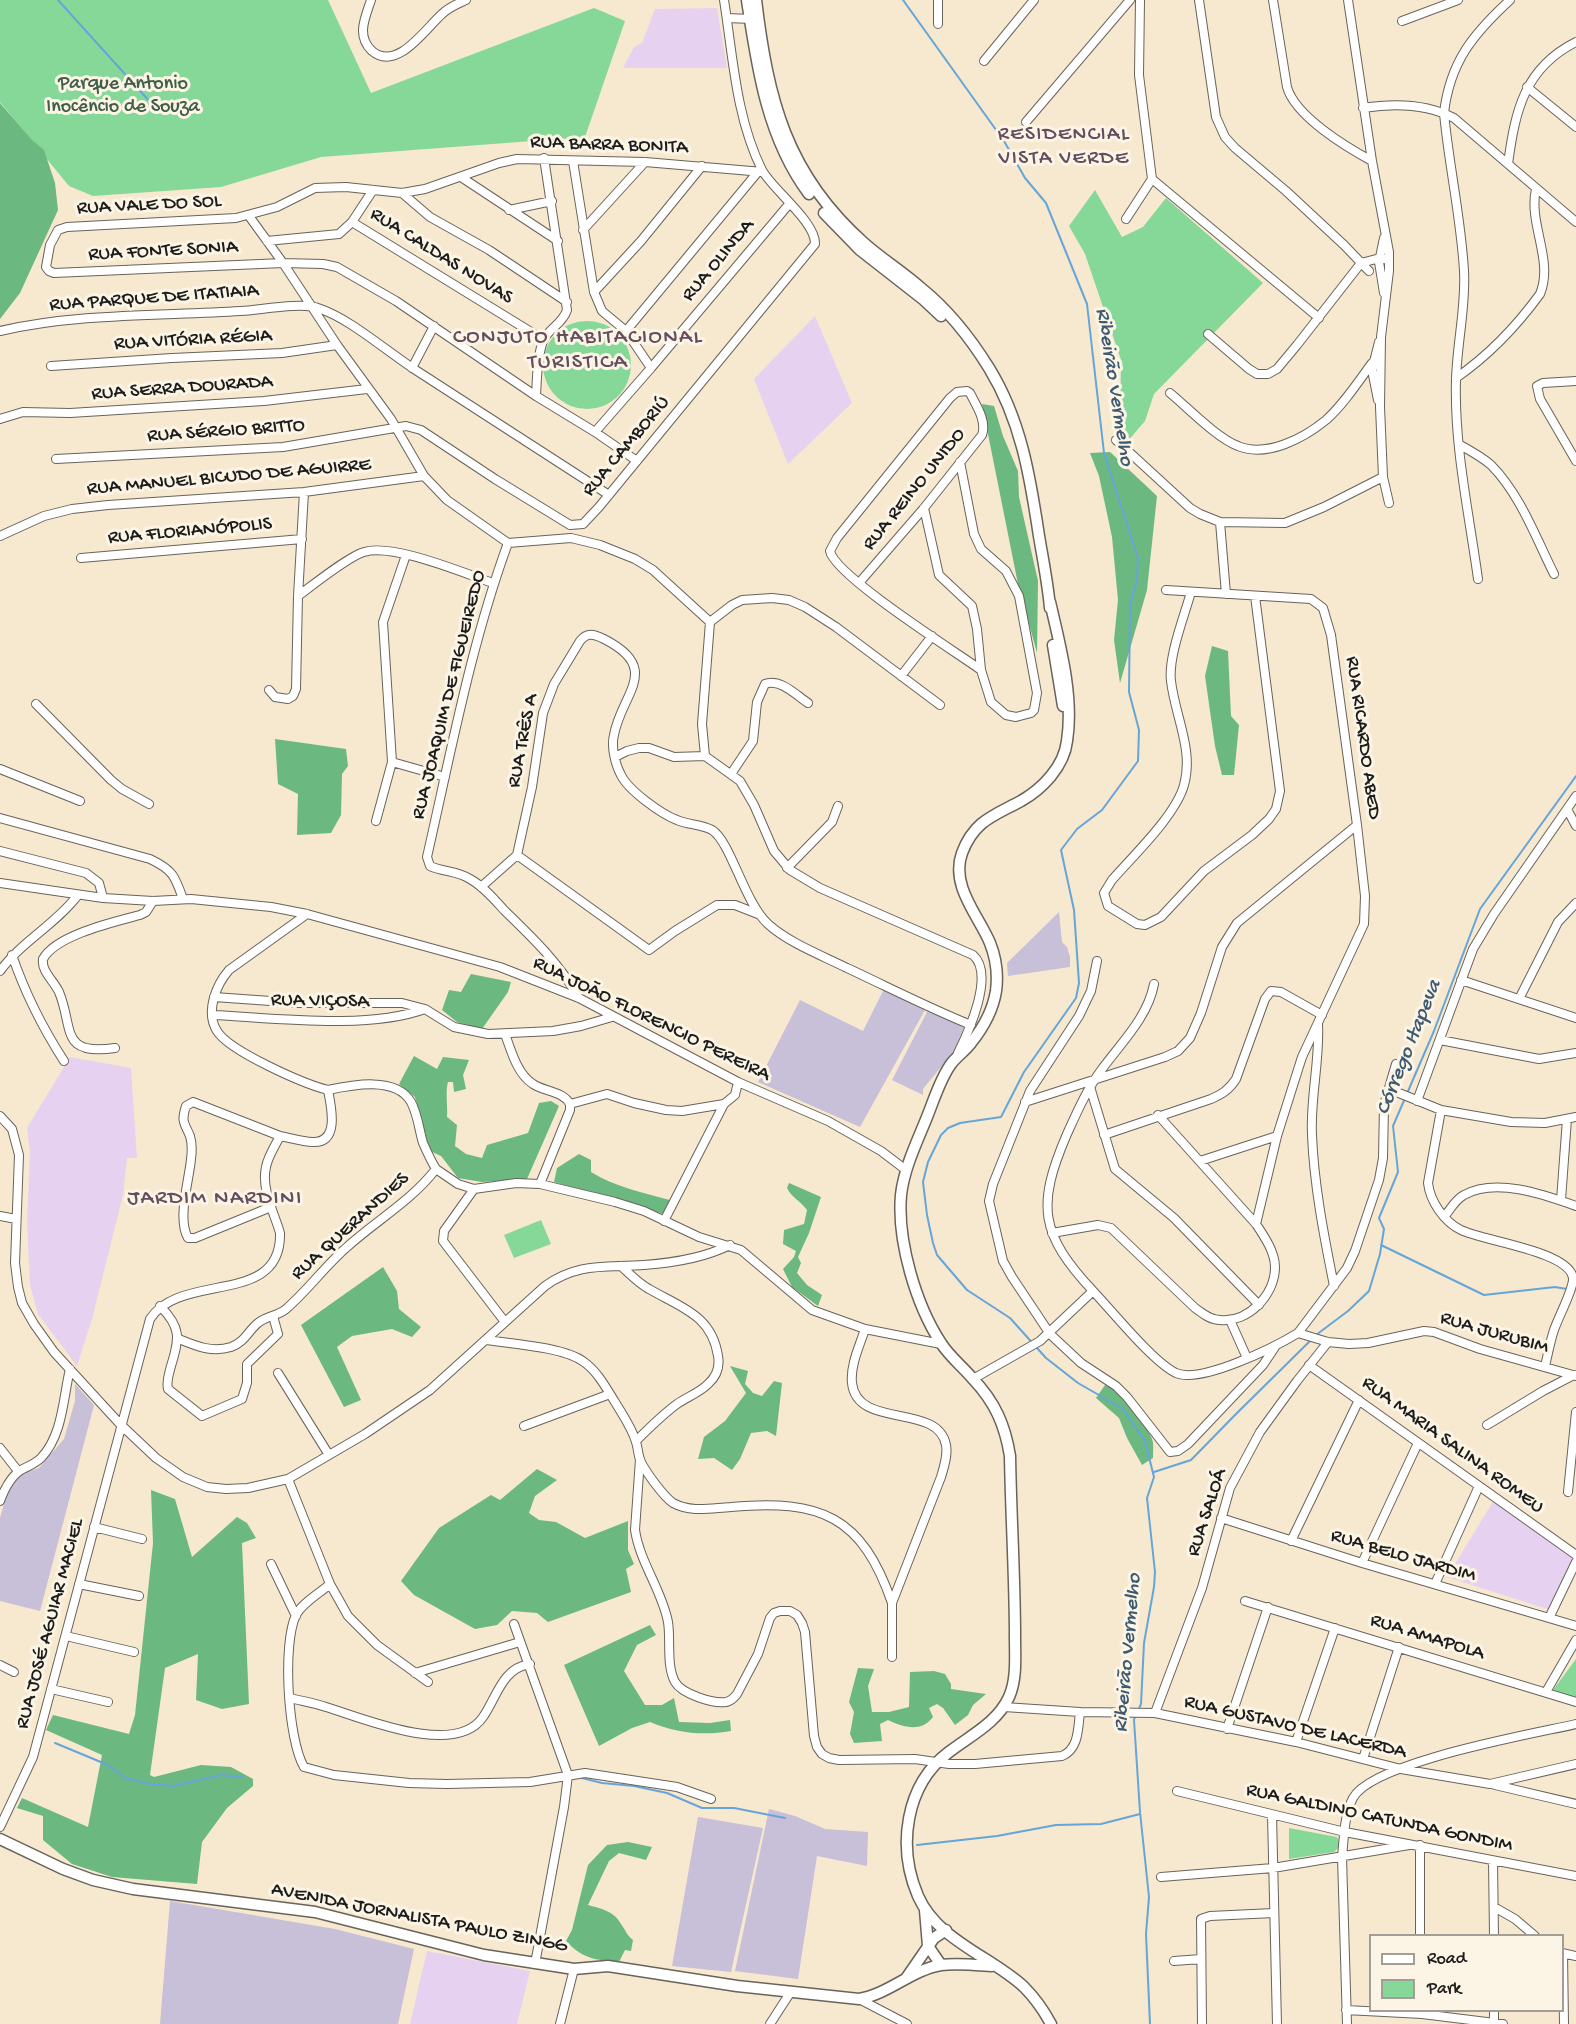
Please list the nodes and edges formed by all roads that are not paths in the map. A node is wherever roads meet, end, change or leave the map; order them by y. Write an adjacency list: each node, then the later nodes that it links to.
1 (371, 0): 2 (street)
2 (466, 0)
3 (724, 0): 15 (street)
4 (747, 0): 16 (main road)
5 (756, 0): 16 (main road)
6 (938, 0): 18 (street)
7 (1034, 0): 20 (street)
8 (1130, 0): 24 (street)
9 (1140, 0): 34 (street)
10 (1199, 0): 51 (street)
11 (1274, 0): 27 (street)
12 (1348, 0): 22 (street)
13 (1458, 0): 17 (street)
14 (1510, 0): 23 (street)
15 (727, 18): 16 (street); 32 (street)
16 (754, 19): 165 (main road)
17 (1402, 21)
18 (938, 24)
19 (1576, 42): 21 (street)
20 (984, 61)
21 (1527, 87): 25 (street); 30 (street)
22 (1363, 108): 23 (street); 27 (street)
23 (1444, 113): 30 (street); 76 (street)
24 (1026, 122)
25 (1576, 127)
26 (544, 159): 28 (street, RUA BARRA BONITA); 33 (street, RUA BARRA BONITA); 38 (street)
27 (1372, 160): 46 (street)
28 (573, 161): 29 (street, RUA BARRA BONITA); 45 (street)
29 (645, 162): 31 (street, RUA BARRA BONITA); 45 (street)
30 (1508, 164): 35 (street)
31 (702, 166): 32 (street, RUA BARRA BONITA); 58 (street)
32 (760, 172): 39 (street); 65 (street)
33 (461, 177): 37 (street, RUA BARRA BONITA); 40 (street)
34 (1152, 179): 42 (street); 62 (street)
35 (1536, 189): 44 (street); 76 (street)
36 (373, 190): 37 (street, RUA BARRA BONITA); 41 (street, RUA BARRA BONITA); 43 (street)
37 (402, 193): 60 (street)
38 (552, 201): 40 (street); 48 (street)
39 (790, 203): 74 (street, RUA OLINDA); 90 (street, RUA CAMBORIÚ)
40 (509, 210): 48 (street)
41 (249, 216): 47 (street); 53 (street, RUA VALE DO SOL)
42 (1126, 219)
43 (352, 222): 47 (street); 68 (street, RUA CALDAS NOVAS)
44 (1576, 222)
45 (583, 230): 58 (street)
46 (1385, 236): 49 (street); 50 (street)
47 (267, 241): 52 (street)
48 (558, 241): 60 (street)
49 (1380, 258): 50 (street); 51 (street); 56 (street)
50 (1389, 260): 54 (street)
51 (1361, 262): 55 (street); 57 (street)
52 (283, 263): 53 (street, RUA FONTE SONIA); 61 (street); 63 (street, RUA FONTE SONIA)
53 (47, 269)
54 (1389, 271): 56 (street); 59 (street)
55 (1369, 272): 56 (street); 57 (street)
56 (1379, 273): 59 (street)
57 (1349, 280): 62 (street)
58 (594, 292): 65 (street)
59 (1385, 296): 67 (street)
60 (567, 302): 68 (street)
61 (310, 306): 64 (street, RUA PARQUE DE ITATIAIA); 69 (street); 73 (street)
62 (1319, 318): 66 (street)
63 (434, 326): 73 (street); 82 (street, RUA FONTE SONIA)
64 (0, 331)
65 (626, 331): 74 (street)
66 (1208, 334)
67 (1381, 337): 70 (street); 71 (street)
68 (544, 340): 82 (street)
69 (337, 345): 72 (street, RUA VITÓRIA RÉGIA); 79 (street)
70 (1372, 363): 71 (street); 78 (street); 81 (street)
71 (1382, 363): 75 (street)
72 (51, 366)
73 (412, 368): 96 (street)
74 (651, 368): 86 (street, RUA OLINDA)
75 (1382, 378): 78 (street); 83 (street)
76 (1456, 378): 88 (street)
77 (1576, 381): 91 (street)
78 (1373, 382): 81 (street); 83 (street)
79 (367, 389): 84 (street, RUA SERRA DOURADA); 85 (street)
80 (1170, 393): 81 (street)
81 (1349, 393)
82 (536, 396): 86 (street, RUA FONTE SONIA)
83 (1380, 407): 94 (street)
84 (0, 419)
85 (397, 427): 89 (street, RUA SÉRGIO BRITTO); 93 (street); 96 (street, RUA CAMBORIÚ)
86 (595, 432): 90 (street, RUA FONTE SONIA)
87 (1116, 440): 99 (street)
88 (1460, 445): 105 (street); 106 (street)
89 (56, 459)
90 (637, 461): 96 (street, RUA CAMBORIÚ)
91 (1576, 461)
92 (960, 462): 98 (street, RUA REINO UNIDO); 108 (street, RUA REINO UNIDO); 116 (street)
93 (424, 476): 95 (street, RUA MANUEL BICUDO DE AGUIRRE); 102 (street)
94 (1383, 477): 97 (street); 99 (street)
95 (304, 492): 100 (street, RUA MANUEL BICUDO DE AGUIRRE); 101 (street)
96 (609, 495)
97 (1389, 503)
98 (924, 508): 108 (street, RUA REINO UNIDO); 116 (street)
99 (1220, 522): 111 (street)
100 (0, 536)
101 (302, 538): 104 (street, RUA FLORIANÓPOLIS); 112 (street)
102 (508, 543): 107 (street, RUA JOAQUIM DE FIGUEIREDO); 114 (street)
103 (406, 555): 107 (street); 112 (street); 124 (street)
104 (81, 558)
105 (1554, 574)
106 (1478, 579)
107 (493, 583): 127 (street, RUA JOAQUIM DE FIGUEIREDO)
108 (859, 583): 115 (street)
109 (1166, 590): 110 (street, RUA RICARDO ABED)
110 (1191, 592): 111 (street, RUA RICARDO ABED); 113 (street)
111 (1226, 594): 113 (street, RUA RICARDO ABED)
112 (298, 596): 118 (street)
113 (1255, 596): 135 (street, RUA RICARDO ABED)
114 (710, 622): 117 (street); 122 (street)
115 (932, 636): 116 (street); 117 (street)
116 (981, 670)
117 (901, 676): 121 (street)
118 (269, 690)
119 (808, 703): 126 (street)
120 (36, 704): 130 (street)
121 (940, 705)
122 (705, 756): 123 (street); 126 (street)
123 (615, 757): 138 (street, RUA TRÊS A); 148 (street)
124 (392, 762): 127 (street); 134 (street)
125 (0, 769): 129 (street)
126 (731, 774): 139 (street)
127 (445, 777): 141 (street, RUA JOAQUIM DE FIGUEIREDO)
128 (1576, 796): 132 (street)
129 (80, 801)
130 (149, 804)
131 (838, 806): 139 (street)
132 (1567, 809): 136 (street); 152 (street)
133 (0, 818): 144 (street)
134 (375, 821)
135 (1357, 825): 161 (street, RUA RICARDO ABED); 172 (street)
136 (1576, 826)
137 (0, 851): 143 (street)
138 (517, 855): 141 (street); 148 (street)
139 (787, 868): 162 (street)
140 (0, 883): 142 (street, RUA JOÃO FLORENCIO PEREIRA)
141 (481, 887): 155 (street)
142 (78, 895): 143 (street, RUA JOÃO FLORENCIO PEREIRA); 149 (street)
143 (103, 898): 145 (street, RUA JOÃO FLORENCIO PEREIRA)
144 (187, 899): 145 (street, RUA JOÃO FLORENCIO PEREIRA); 147 (street, RUA JOÃO FLORENCIO PEREIRA)
145 (153, 901): 166 (street)
146 (1576, 903): 156 (street)
147 (307, 914): 154 (street); 155 (street, RUA JOÃO FLORENCIO PEREIRA)
148 (758, 914): 162 (street)
149 (12, 955): 151 (street); 168 (street)
150 (1098, 961): 176 (street)
151 (0, 971)
152 (1461, 980): 156 (street); 164 (street)
153 (1155, 984): 172 (street)
154 (214, 997): 157 (street, RUA VIÇOSA); 158 (street)
155 (579, 998): 159 (street, RUA JOÃO FLORENCIO PEREIRA)
156 (1519, 999): 160 (street)
157 (425, 1009): 158 (street, RUA VIÇOSA); 163 (street, RUA VIÇOSA)
158 (213, 1015): 174 (street)
159 (612, 1017): 163 (street, RUA VIÇOSA); 171 (street, RUA JOÃO FLORENCIO PEREIRA)
160 (1576, 1018)
161 (1320, 1019): 180 (street); 186 (street, RUA RICARDO ABED); 203 (street)
162 (971, 1025): 165 (street); 170 (street)
163 (505, 1034): 177 (street)
164 (1440, 1040): 167 (street); 175 (street)
165 (972, 1043): 170 (main road)
166 (115, 1048)
167 (1576, 1053)
168 (64, 1061)
169 (1396, 1064): 173 (street)
170 (951, 1065): 189 (main road)
171 (738, 1082): 178 (street); 189 (street, RUA JOÃO FLORENCIO PEREIRA)
172 (1091, 1084): 176 (street); 184 (street); 200 (street)
173 (1389, 1089): 175 (street); 203 (street)
174 (328, 1090): 185 (street); 188 (street, RUA QUERANDIES)
175 (1417, 1101): 179 (street)
176 (1025, 1102): 212 (street)
177 (570, 1104): 178 (street); 190 (street)
178 (724, 1104): 198 (street)
179 (1441, 1110): 183 (street); 196 (street)
180 (1158, 1115): 184 (street); 187 (street)
181 (0, 1116): 197 (street)
182 (1576, 1116): 183 (street)
183 (1567, 1119): 192 (street)
184 (1104, 1135): 205 (street)
185 (280, 1136): 194 (street); 194 (street)
186 (1277, 1136): 187 (street); 199 (street, RUA RICARDO ABED)
187 (1200, 1161): 199 (street)
188 (435, 1169): 191 (street); 207 (street, RUA QUERANDIES)
189 (906, 1170): 216 (main road)
190 (540, 1184): 191 (street); 198 (street)
191 (474, 1189): 209 (street)
192 (1561, 1200): 193 (street); 196 (street)
193 (1576, 1206)
194 (271, 1207): 206 (street)
195 (0, 1216): 197 (street)
196 (1445, 1216): 220 (street)
197 (16, 1219): 221 (street)
198 (664, 1221): 201 (street)
199 (1256, 1224): 205 (street)
200 (1052, 1233): 204 (street); 208 (street)
201 (730, 1245): 202 (street); 210 (street)
202 (621, 1266): 209 (street); 231 (street)
203 (1334, 1286): 211 (street)
204 (1093, 1292): 212 (street); 218 (street)
205 (1258, 1305): 208 (street)
206 (160, 1306): 213 (street); 228 (street, RUA JOSÉ AGUIAR MACIEL)
207 (273, 1316): 213 (street, RUA QUERANDIES); 213 (street)
208 (1230, 1320): 218 (street)
209 (505, 1322): 214 (street)
210 (865, 1329): 216 (street); 254 (street)
211 (1298, 1333): 215 (street, RUA JURUBIM); 217 (street)
212 (1050, 1334): 217 (street); 224 (street)
213 (179, 1339)
214 (487, 1340): 225 (street); 234 (street)
215 (1328, 1342): 219 (street, RUA SALOÁ); 220 (street, RUA JURUBIM)
216 (941, 1344): 224 (main road)
217 (1275, 1347): 218 (street)
218 (1247, 1358)
219 (1309, 1365): 226 (street, RUA MARIA SALINA ROMEU); 241 (street, RUA SALOÁ)
220 (1545, 1366): 223 (street, RUA JURUBIM)
221 (70, 1369): 228 (street); 236 (street)
222 (278, 1373): 234 (street)
223 (1575, 1375): 229 (street)
224 (973, 1378): 277 (main road)
225 (610, 1394): 230 (street); 231 (street)
226 (1359, 1400): 232 (street, RUA MARIA SALINA ROMEU); 244 (street)
227 (1576, 1412): 239 (street)
228 (120, 1424): 237 (street); 242 (street, RUA JOSÉ AGUIAR MACIEL)
229 (1487, 1425)
230 (524, 1426)
231 (636, 1441): 235 (street)
232 (1418, 1443): 238 (street, RUA MARIA SALINA ROMEU); 247 (street)
233 (0, 1448): 236 (street)
234 (329, 1455): 237 (street)
235 (640, 1459): 254 (street); 284 (street)
236 (18, 1471): 240 (street)
237 (288, 1479): 250 (street)
238 (1479, 1486): 245 (street, RUA MARIA SALINA ROMEU); 251 (street)
239 (1568, 1492)
240 (0, 1501)
241 (1221, 1518): 244 (street, RUA BELO JARDIM); 279 (street, RUA SALOÁ)
242 (94, 1527): 243 (street); 249 (street, RUA JOSÉ AGUIAR MACIEL)
243 (142, 1539)
244 (1291, 1541): 247 (street, RUA BELO JARDIM)
245 (1576, 1555)
246 (1576, 1562): 257 (street)
247 (1362, 1563): 251 (street, RUA BELO JARDIM)
248 (271, 1564): 256 (street)
249 (80, 1584): 252 (street); 261 (street, RUA JOSÉ AGUIAR MACIEL)
250 (330, 1584): 256 (street); 270 (street)
251 (1435, 1584): 257 (street, RUA BELO JARDIM)
252 (139, 1596)
253 (1245, 1600): 255 (street, RUA AMAPOLA)
254 (892, 1603): 266 (street)
255 (1268, 1607): 260 (street, RUA AMAPOLA); 281 (street)
256 (296, 1616): 274 (street)
257 (1549, 1618): 259 (street, RUA BELO JARDIM)
258 (514, 1624): 263 (street)
259 (1576, 1626)
260 (1335, 1628): 264 (street, RUA AMAPOLA); 282 (street)
261 (66, 1636): 265 (street); 272 (street, RUA JOSÉ AGUIAR MACIEL)
262 (1576, 1640): 273 (street)
263 (520, 1642): 267 (street); 270 (street)
264 (1399, 1647): 273 (street, RUA AMAPOLA); 283 (street)
265 (134, 1652)
266 (892, 1657)
267 (530, 1664): 274 (street); 287 (street)
268 (0, 1665): 269 (street)
269 (14, 1672)
270 (415, 1673): 271 (street)
271 (428, 1682)
272 (51, 1689): 275 (street); 293 (street, RUA JOSÉ AGUIAR MACIEL)
273 (1546, 1692): 276 (street, RUA AMAPOLA)
274 (290, 1698): 287 (street)
275 (108, 1702)
276 (1576, 1702)
277 (1004, 1707): 278 (street, RUA GUSTAVO DE LACERDA); 284 (main road)
278 (1080, 1712): 279 (street, RUA GUSTAVO DE LACERDA); 284 (street)
279 (1152, 1713): 281 (street, RUA GUSTAVO DE LACERDA)
280 (1576, 1724): 286 (street)
281 (1227, 1729): 282 (street, RUA GUSTAVO DE LACERDA)
282 (1296, 1742): 283 (street, RUA GUSTAVO DE LACERDA)
283 (1363, 1759): 286 (street, RUA GUSTAVO DE LACERDA)
284 (936, 1763): 303 (main road)
285 (1576, 1764): 288 (street, RUA GUSTAVO DE LACERDA)
286 (1401, 1769): 288 (street, RUA GUSTAVO DE LACERDA); 294 (street)
287 (568, 1775): 290 (street); 313 (street)
288 (1491, 1784): 291 (street)
289 (1176, 1791): 292 (street, RUA GALDINO CATUNDA GONDIM)
290 (711, 1799)
291 (1576, 1804)
292 (1272, 1815): 294 (street, RUA GALDINO CATUNDA GONDIM); 299 (street)
293 (0, 1827)
294 (1345, 1832): 296 (street, RUA GALDINO CATUNDA GONDIM); 297 (street)
295 (0, 1839): 313 (main road, AVENIDA JORNALISTA PAULO ZINGG)
296 (1418, 1845): 297 (street); 298 (street, RUA GALDINO CATUNDA GONDIM); 306 (street)
297 (1342, 1857): 299 (street); 321 (street)
298 (1493, 1861): 300 (street, RUA GALDINO CATUNDA GONDIM); 302 (street)
299 (1273, 1868): 301 (street); 304 (street)
300 (1576, 1876)
301 (1161, 1877)
302 (1494, 1907): 307 (street); 308 (street)
303 (925, 1908): 305 (main road); 309 (main road)
304 (1274, 1913): 311 (street); 330 (street)
305 (946, 1930): 309 (main road, AVENIDA JORNALISTA PAULO ZINGG); 310 (main road)
306 (1420, 1934)
307 (1494, 1934)
308 (1534, 1934)
309 (928, 1946): 314 (main road); 318 (main road, AVENIDA JORNALISTA PAULO ZINGG)
310 (977, 1955): 315 (main road); 316 (main road)
311 (1201, 1959): 312 (street); 329 (street)
312 (1174, 1961)
313 (535, 1964): 317 (main road, AVENIDA JORNALISTA PAULO ZINGG)
314 (941, 1965): 315 (main road, AVENIDA JORNALISTA PAULO ZINGG); 318 (main road, AVENIDA JORNALISTA PAULO ZINGG)
315 (968, 1965): 316 (main road, AVENIDA JORNALISTA PAULO ZINGG)
316 (995, 1966): 328 (main road)
317 (574, 1969): 319 (main road, AVENIDA JORNALISTA PAULO ZINGG); 325 (street)
318 (905, 1980): 320 (main road, AVENIDA JORNALISTA PAULO ZINGG)
319 (790, 1993): 320 (main road, AVENIDA JORNALISTA PAULO ZINGG); 326 (street)
320 (859, 1999): 327 (street)
321 (1346, 2010): 322 (street); 331 (street)
322 (1369, 2011)
323 (1422, 2012): 324 (street)
324 (1494, 2023): 332 (street)
325 (560, 2024)
326 (770, 2024)
327 (907, 2024)
328 (1051, 2024)
329 (1202, 2024)
330 (1277, 2024)
331 (1347, 2024)
332 (1503, 2024)

